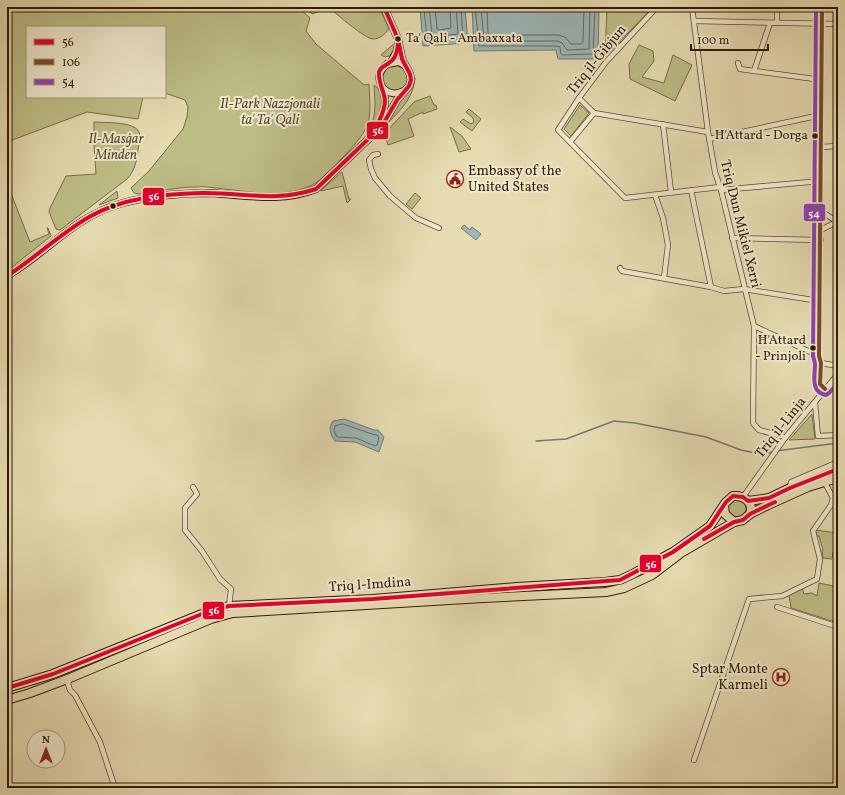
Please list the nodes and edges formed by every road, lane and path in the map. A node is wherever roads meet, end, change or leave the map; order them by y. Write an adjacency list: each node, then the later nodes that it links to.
1 (384, 7): 11 (main road)
2 (658, 7): 19 (street, Triq il-Ġibjun)
3 (692, 7): 6 (street, Triq Dun Mikiel Xerri)
4 (778, 7): 8 (street)
5 (822, 7): 9 (street)
6 (694, 21): 7 (street); 23 (street, Triq Dun Mikiel Xerri)
7 (770, 23): 8 (street); 15 (street)
8 (777, 23): 9 (street)
9 (822, 24): 10 (street); 16 (street)
10 (838, 24)
11 (398, 42): 12 (main road); 14 (main road)
12 (391, 62): 14 (main road); 17 (main road)
13 (738, 63): 15 (street)
14 (408, 68): 18 (main road)
15 (754, 71): 16 (street)
16 (822, 80): 21 (street)
17 (381, 85): 18 (main road); 24 (main road)
18 (405, 90): 24 (main road)
19 (579, 98): 20 (street); 26 (street, Triq il-Ġibjun)
20 (594, 113): 22 (street); 26 (street)
21 (821, 115): 25 (street); 27 (street)
22 (662, 124): 23 (street); 33 (street)
23 (708, 132): 25 (street, Triq Dun Mikiel Xerri)
24 (372, 135): 42 (main road)
25 (709, 139): 31 (street, Triq Dun Mikiel Xerri)
26 (570, 142): 34 (street)
27 (821, 146): 28 (street); 30 (street)
28 (838, 146)
29 (378, 154): 37 (street)
30 (821, 181): 31 (street); 35 (street)
31 (720, 188): 32 (street); 39 (street, Triq Dun Mikiel Xerri)
32 (691, 190): 33 (street); 44 (street)
33 (671, 192): 34 (street)
34 (655, 195): 43 (street)
35 (821, 211): 36 (street); 38 (street)
36 (837, 221): 38 (street)
37 (439, 228)
38 (821, 230): 40 (street)
39 (732, 238): 40 (street); 45 (street, Triq Dun Mikiel Xerri)
40 (821, 240): 46 (street)
41 (620, 268): 43 (street)
42 (7, 276)
43 (664, 278): 44 (street)
44 (710, 287): 45 (street)
45 (744, 289): 46 (street); 47 (street, Triq Dun Mikiel Xerri)
46 (820, 301): 48 (street)
47 (754, 326): 48 (street); 55 (street, Triq Dun Mikiel Xerri)
48 (819, 356): 49 (street)
49 (821, 363): 50 (street); 52 (street)
50 (838, 366)
51 (838, 374): 52 (street, Triq il-Linja)
52 (825, 389): 53 (street, Triq il-Linja)
53 (815, 403): 54 (street); 55 (street, Triq il-Linja)
54 (838, 435)
55 (785, 438): 60 (street, Triq il-Linja)
56 (838, 465): 60 (highway, Triq l-Imdina)
57 (838, 478): 58 (highway, Triq l-Imdina)
58 (824, 482): 62 (highway, Triq l-Imdina); 70 (street)
59 (192, 487): 64 (street)
60 (745, 499): 61 (highway, Triq l-Imdina); 62 (highway)
61 (724, 506): 63 (highway); 64 (highway, Triq l-Imdina)
62 (750, 514): 63 (highway, Triq l-Imdina)
63 (734, 522): 67 (highway, Triq l-Imdina)
64 (229, 606): 68 (highway, Triq l-Imdina)
65 (777, 607): 66 (street)
66 (838, 627)
67 (70, 678): 69 (highway, Triq l-Imdina); 71 (street)
68 (7, 688)
69 (7, 700)
70 (694, 760)
71 (115, 788)

